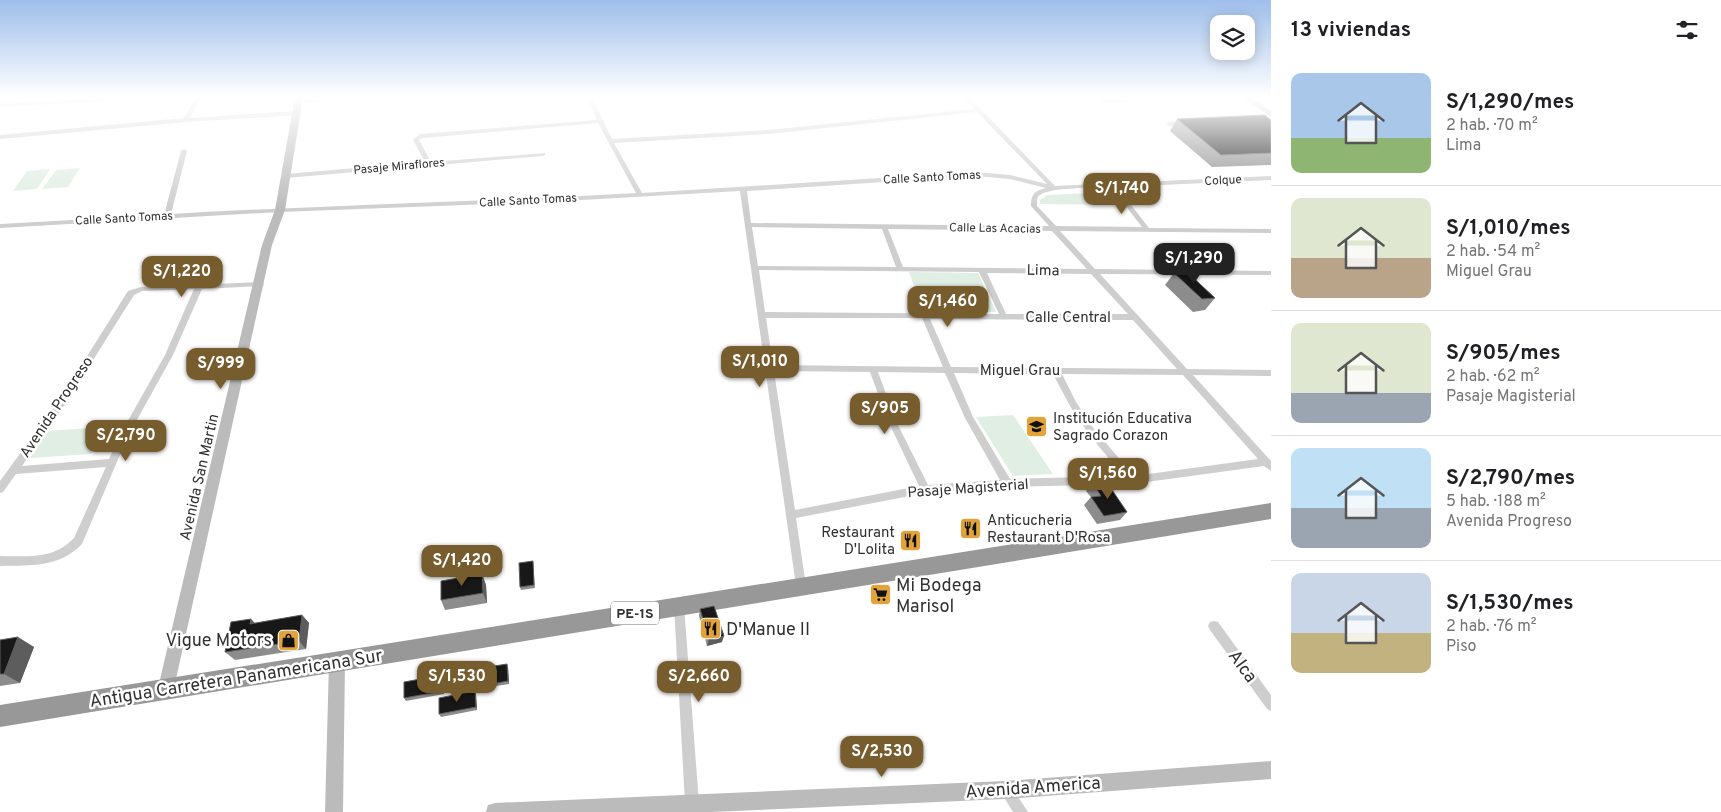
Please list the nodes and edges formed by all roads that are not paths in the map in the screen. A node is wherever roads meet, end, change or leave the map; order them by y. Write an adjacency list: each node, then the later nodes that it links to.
1 (23, 135): 7 (street)
2 (293, 135): 12 (street, Avenida San Martin)
3 (433, 135): 11 (street)
4 (607, 135): 8 (street)
5 (717, 135): 8 (street)
6 (1002, 135): 16 (street)
7 (0, 137)
8 (610, 141): 17 (street)
9 (184, 151): 19 (street)
10 (543, 154): 11 (street, Pasaje Miraflores)
11 (429, 164): 12 (street, Pasaje Miraflores)
12 (286, 176): 18 (street, Avenida San Martin)
13 (1270, 179): 14 (street, Colque)
14 (1113, 186): 16 (street, Colque); 24 (street)
15 (743, 188): 16 (street, Calle Santo Tomas); 17 (street, Calle Santo Tomas); 20 (street)
16 (1054, 188): 23 (street)
17 (640, 194): 18 (street, Calle Santo Tomas)
18 (280, 210): 19 (street, Calle Santo Tomas); 31 (street, Avenida San Martin)
19 (167, 216): 21 (street, Calle Santo Tomas)
20 (748, 225): 22 (street, Calle Las Acacias); 26 (street)
21 (0, 226)
22 (884, 226): 23 (street, Calle Las Acacias); 27 (street)
23 (1054, 228): 24 (street, Calle Las Acacias); 29 (street)
24 (1147, 229): 25 (street, Calle Las Acacias)
25 (1271, 231)
26 (754, 268): 27 (street, Lima); 33 (street)
27 (900, 269): 28 (street, Lima)
28 (982, 270): 29 (street, Lima); 35 (street)
29 (1093, 271): 30 (street, Lima); 36 (street)
30 (1271, 273)
31 (260, 284): 32 (street); 57 (street, Avenida San Martin)
32 (199, 287): 43 (street); 45 (street, Avenida Progreso)
33 (761, 315): 34 (street, Calle Central); 37 (street)
34 (925, 316): 35 (street, Calle Central); 39 (street)
35 (1004, 317): 36 (street, Calle Central)
36 (1135, 317): 41 (street)
37 (769, 368): 38 (street, Miguel Grau); 51 (street)
38 (873, 369): 39 (street, Miguel Grau); 49 (street)
39 (947, 370): 40 (street, Miguel Grau); 47 (street)
40 (1056, 370): 41 (street, Miguel Grau); 46 (street)
41 (1184, 372): 42 (street, Miguel Grau); 44 (street)
42 (1271, 373)
43 (113, 463): 45 (street); 52 (street)
44 (1269, 465): 46 (street, Pasaje Magisterial)
45 (14, 470): 48 (street, Avenida Progreso)
46 (1132, 480): 47 (street, Pasaje Magisterial)
47 (1007, 483): 49 (street, Pasaje Magisterial)
48 (0, 489)
49 (925, 489): 51 (street, Pasaje Magisterial)
50 (1271, 511): 53 (highway, Antigua Carretera Panamericana Sur / PE-1S)
51 (792, 515): 53 (street)
52 (0, 561)
53 (801, 586): 54 (highway, Antigua Carretera Panamericana Sur / PE-1S)
54 (679, 606): 56 (highway, Antigua Carretera Panamericana Sur / PE-1S); 62 (street)
55 (1214, 626): 58 (street, Alca)
56 (338, 662): 57 (highway, Antigua Carretera Panamericana Sur / PE-1S); 63 (street)
57 (166, 688): 59 (highway, Antigua Carretera Panamericana Sur / PE-1S)
58 (1271, 705)
59 (0, 716)
60 (1271, 770): 61 (street, Avenida America)
61 (1005, 790): 62 (street, Avenida America); 65 (street)
62 (692, 803): 64 (street, Avenida America)
63 (334, 812)
64 (495, 812)
65 (1021, 812)

